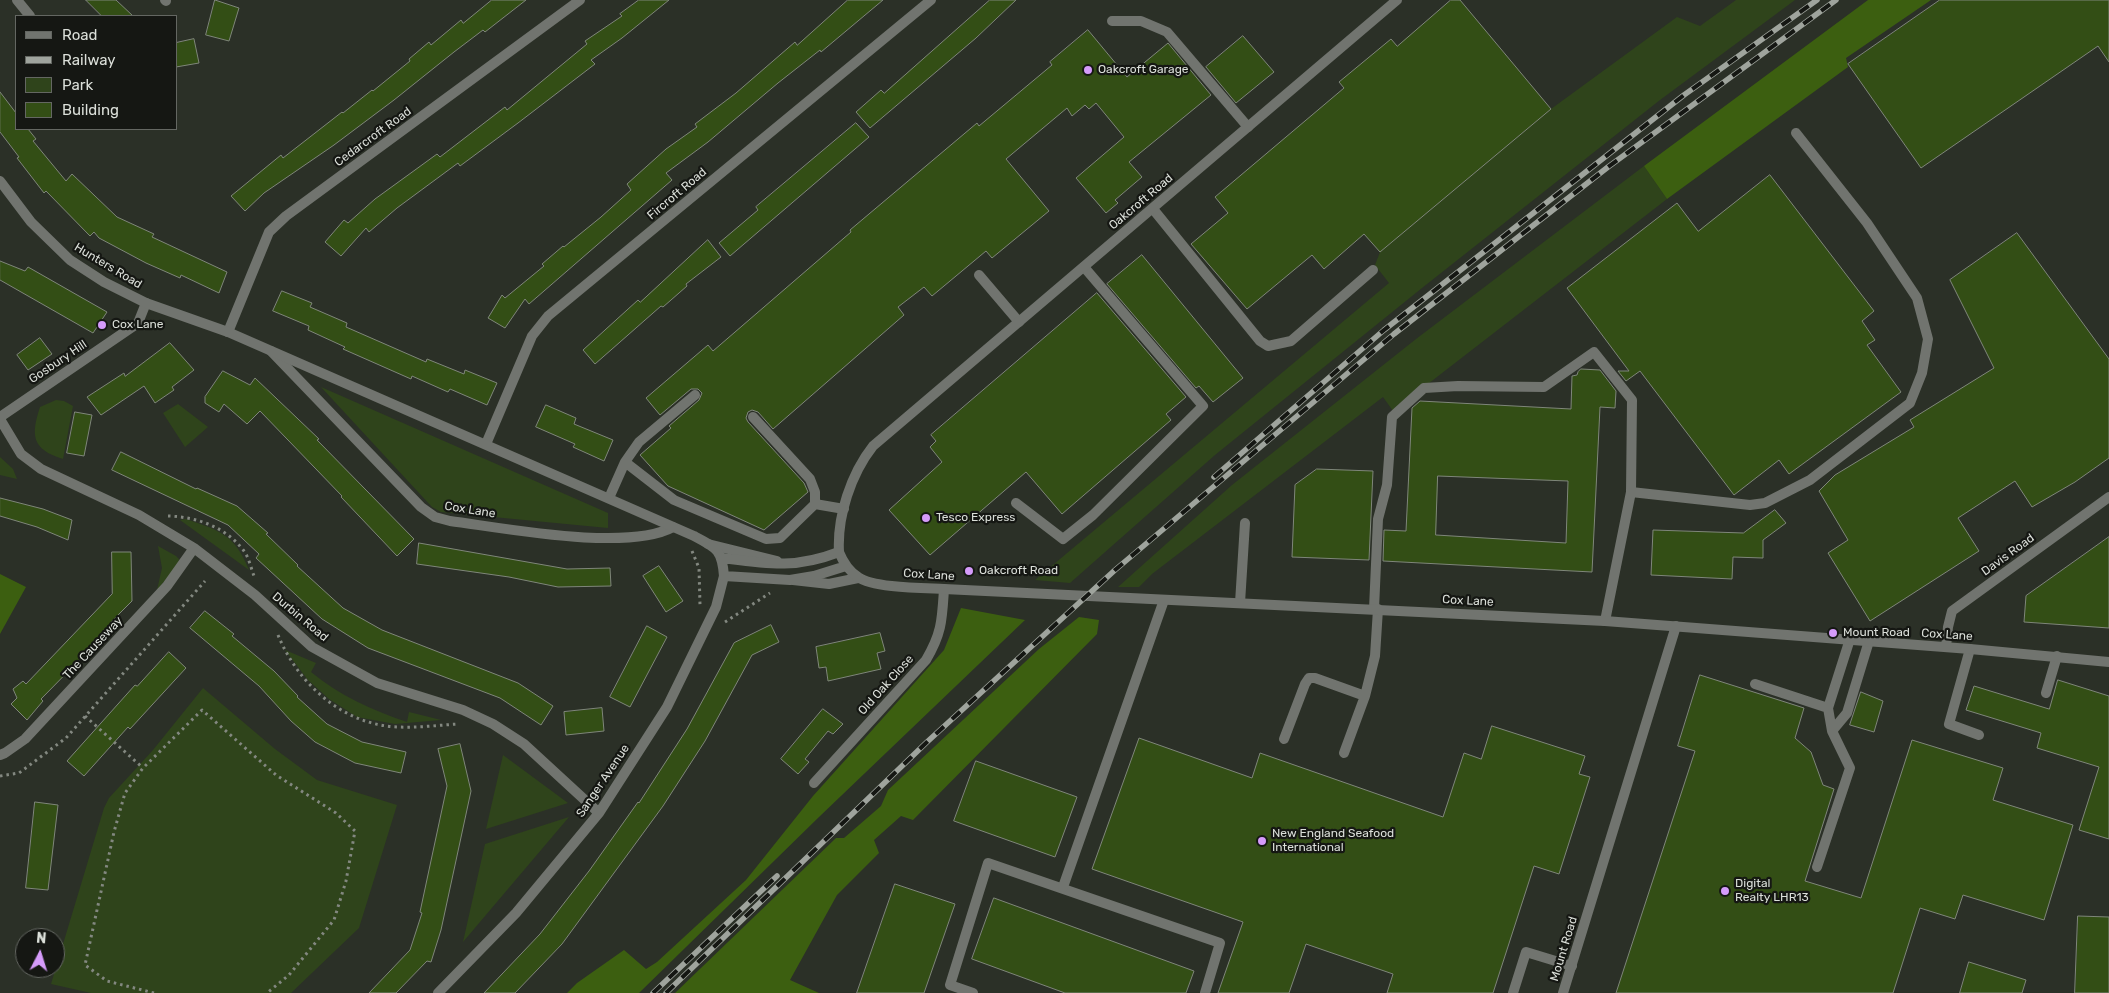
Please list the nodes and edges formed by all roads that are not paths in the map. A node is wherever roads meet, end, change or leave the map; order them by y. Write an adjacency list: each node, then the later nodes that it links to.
1 (17, 0): 5 (street)
2 (580, 0): 16 (street, Cedarcroft Road)
3 (931, 0): 21 (street, Fircroft Road)
4 (1397, 0): 7 (street, Oakcroft Road)
5 (29, 15)
6 (1112, 21): 7 (street)
7 (1248, 127): 10 (street, Oakcroft Road)
8 (1796, 132): 23 (street)
9 (0, 181): 14 (street, Hunters Road)
10 (1153, 209): 11 (street, Oakcroft Road); 12 (street)
11 (1084, 267): 15 (street, Oakcroft Road); 26 (street)
12 (1373, 270)
13 (979, 275): 15 (street)
14 (146, 303): 16 (street, Cox Lane); 20 (street, Gosbury Hill)
15 (1019, 322): 28 (street, Oakcroft Road)
16 (228, 332): 17 (street, Cox Lane)
17 (270, 350): 21 (street, Cox Lane); 30 (street, Cox Lane)
18 (696, 395): 22 (street)
19 (753, 417): 27 (street)
20 (0, 418): 32 (street, Durbin Road)
21 (486, 444): 25 (street, Cox Lane)
22 (626, 462): 25 (street); 27 (street)
23 (1632, 492): 43 (street); 44 (street)
24 (2109, 497): 48 (street, Davis Road)
25 (609, 498): 30 (street, Cox Lane)
26 (1016, 503)
27 (815, 504): 28 (street)
28 (844, 509): 33 (street, Oakcroft Road)
29 (1245, 523): 42 (street)
30 (673, 527): 31 (street, Cox Lane)
31 (708, 544): 34 (street, Cox Lane); 35 (street)
32 (194, 548): 60 (street, The Causeway); 62 (street, Durbin Road)
33 (839, 552): 35 (street); 36 (street, Cox Lane)
34 (722, 558): 35 (street); 37 (street)
35 (790, 564)
36 (846, 566): 38 (street, Cox Lane); 39 (street)
37 (724, 576): 39 (street); 62 (street, Sanger Avenue)
38 (858, 578): 39 (street); 40 (street, Cox Lane)
39 (790, 580)
40 (944, 590): 41 (street, Cox Lane); 61 (street, Old Oak Close)
41 (1164, 600): 42 (street, Cox Lane); 64 (street)
42 (1240, 603): 43 (street, Cox Lane)
43 (1376, 609): 44 (street, Cox Lane); 54 (street)
44 (1605, 621): 45 (street, Cox Lane)
45 (1676, 626): 46 (street, Cox Lane); 65 (street, Mount Road)
46 (1850, 640): 47 (street, Cox Lane); 55 (street)
47 (1869, 641): 48 (street, Cox Lane); 56 (street)
48 (1946, 647): 49 (street, Cox Lane)
49 (1970, 649): 50 (street, Cox Lane); 57 (street)
50 (2057, 656): 51 (street, Cox Lane); 53 (street)
51 (2109, 662)
52 (1756, 684): 55 (street)
53 (2046, 693)
54 (1365, 696): 58 (street); 59 (street)
55 (1828, 708): 56 (street)
56 (1832, 732): 63 (street)
57 (1979, 735)
58 (1284, 739)
59 (1344, 753)
60 (0, 755)
61 (814, 783)
62 (599, 812): 66 (street, Sanger Avenue)
63 (1818, 867)
64 (1063, 887): 67 (street); 68 (street)
65 (1572, 966): 69 (street); 70 (street, Mount Road)
66 (438, 993)
67 (973, 993)
68 (1205, 993)
69 (1513, 993)
70 (1563, 993)

